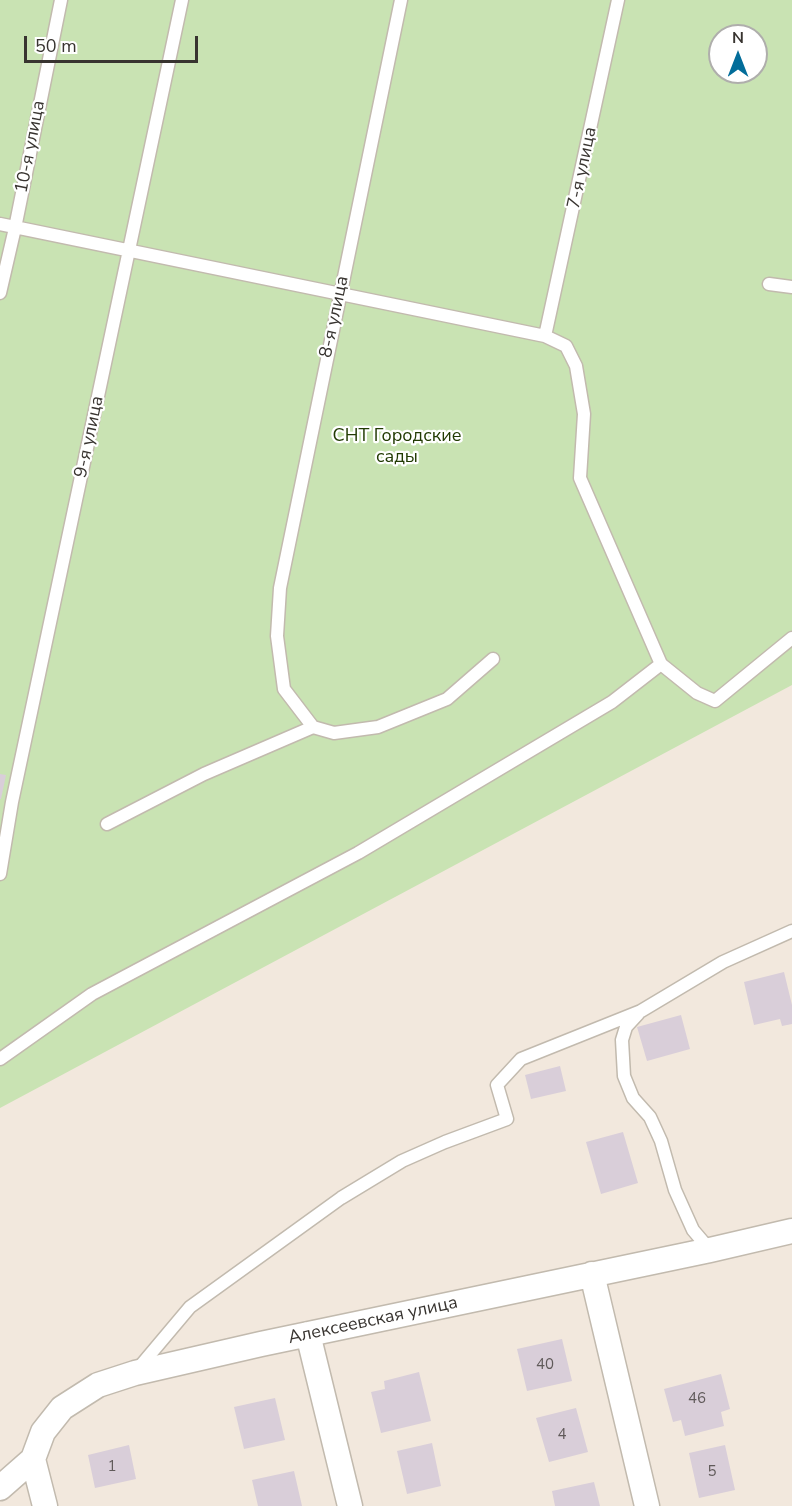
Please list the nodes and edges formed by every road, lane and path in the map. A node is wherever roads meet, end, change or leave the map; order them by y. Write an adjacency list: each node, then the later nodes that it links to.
1 (61, 0): 6 (lane, 10-я улица)
2 (182, 0): 7 (lane, 9-я улица)
3 (401, 0): 11 (lane, 8-я улица)
4 (618, 0): 12 (lane, 7-я улица)
5 (0, 224): 6 (lane)
6 (15, 228): 7 (lane); 10 (lane, 10-я улица)
7 (128, 252): 11 (lane); 18 (lane, 9-я улица)
8 (769, 284): 9 (lane)
9 (792, 286)
10 (0, 293)
11 (340, 294): 12 (lane); 16 (lane, 8-я улица)
12 (545, 336): 15 (lane)
13 (792, 638): 15 (lane)
14 (493, 659): 16 (lane)
15 (661, 664): 21 (lane)
16 (313, 727): 17 (lane)
17 (107, 824)
18 (0, 874)
19 (792, 931): 20 (lane)
20 (641, 1011): 23 (lane); 26 (lane)
21 (0, 1059)
22 (792, 1231): 23 (street, Алексеевская улица)
23 (710, 1250): 24 (street, Алексеевская улица)
24 (592, 1274): 25 (street, Алексеевская улица); 31 (street)
25 (308, 1334): 26 (street, Алексеевская улица); 30 (street)
26 (135, 1373): 27 (street, Алексеевская улица)
27 (33, 1459): 28 (street, Алексеевская улица); 29 (street)
28 (0, 1488)
29 (45, 1506)
30 (350, 1506)
31 (647, 1506)

